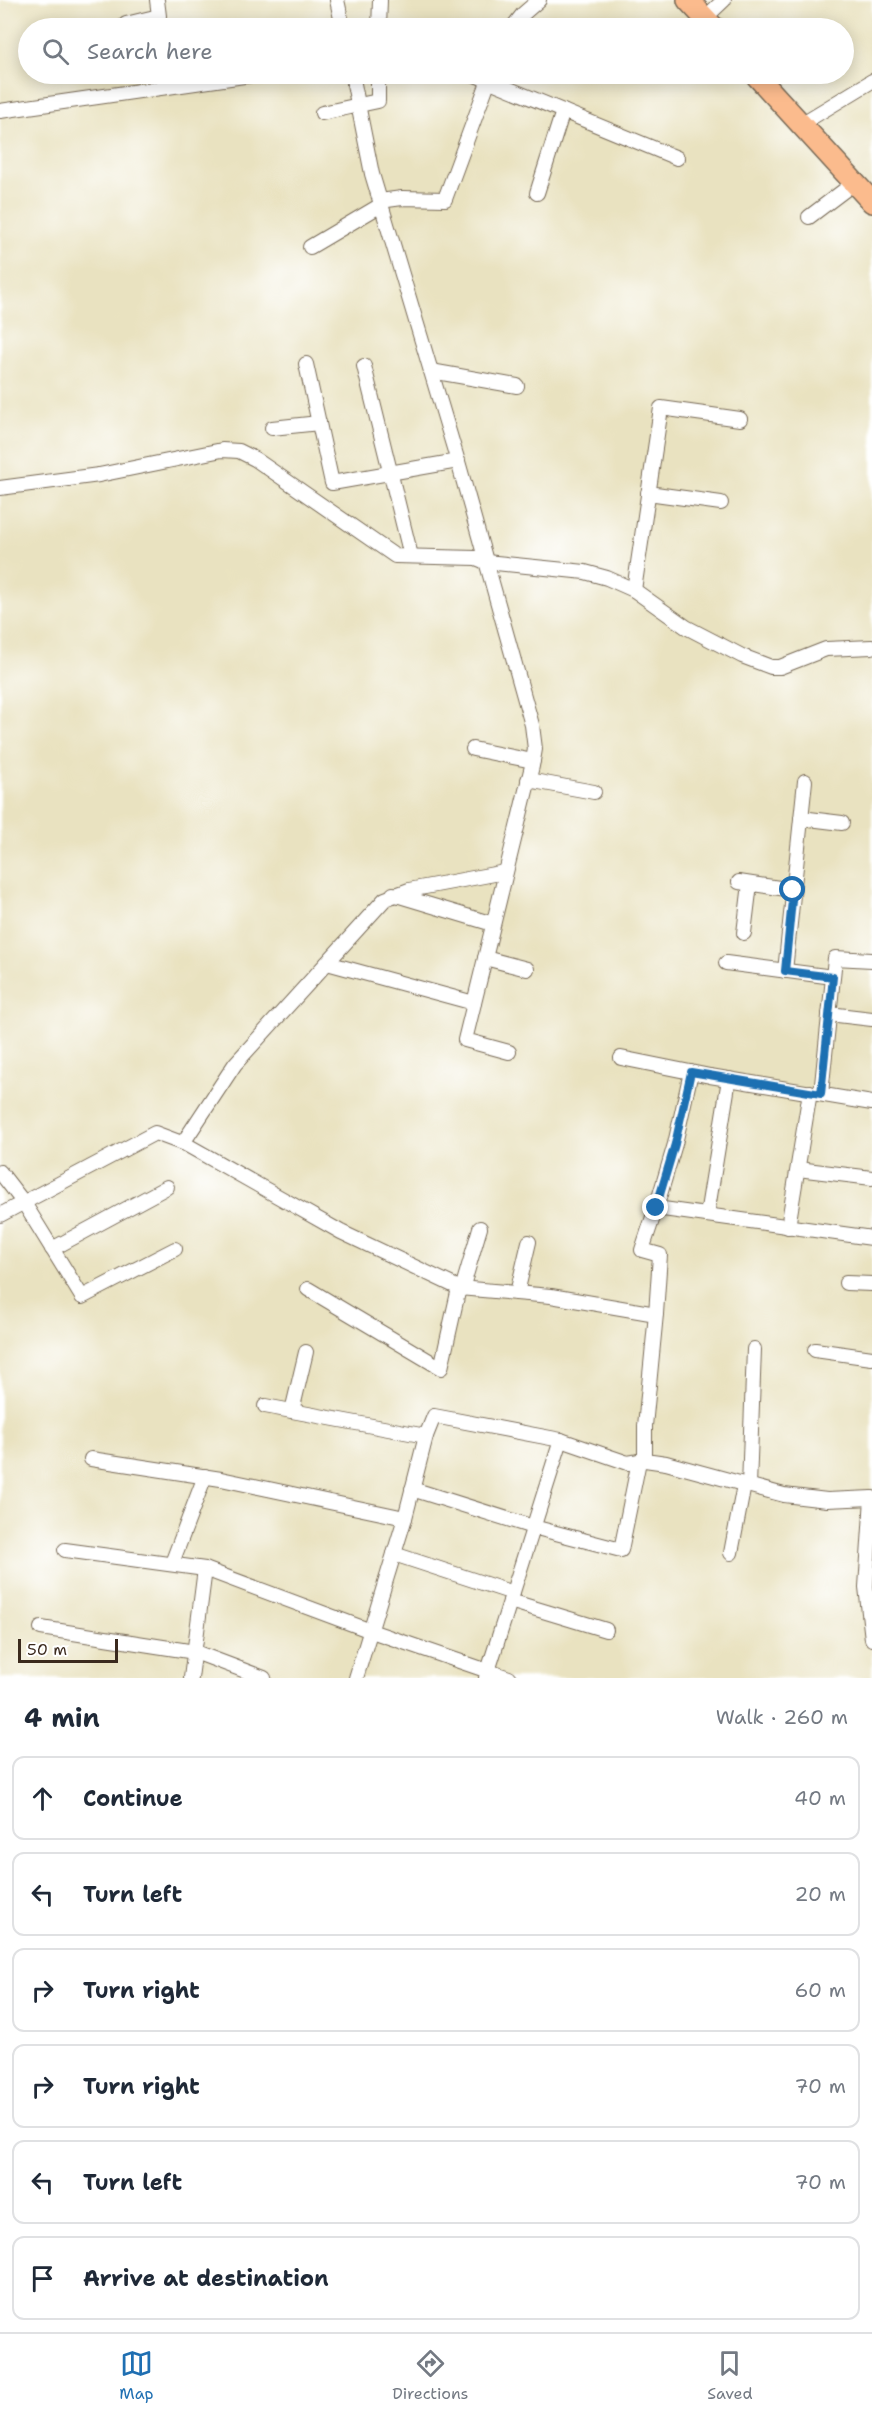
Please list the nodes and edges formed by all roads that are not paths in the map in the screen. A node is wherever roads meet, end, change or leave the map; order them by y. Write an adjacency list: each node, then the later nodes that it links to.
1 (157, 0): 7 (street)
2 (337, 0): 8 (street)
3 (380, 0): 9 (street)
4 (539, 0): 10 (street)
5 (688, 0): 11 (highway)
6 (724, 0): 12 (street)
7 (151, 18)
8 (341, 18)
9 (379, 18)
10 (520, 18)
11 (704, 18)
12 (712, 18)
13 (872, 81): 24 (street)
14 (188, 84): 21 (street)
15 (354, 84): 20 (street)
16 (378, 84): 20 (street)
17 (486, 84): 29 (street)
18 (504, 84): 22 (street)
19 (764, 84): 24 (highway)
20 (359, 105): 23 (street); 29 (street)
21 (0, 111)
22 (563, 111): 25 (street); 27 (street)
23 (322, 113)
24 (801, 124): 26 (highway)
25 (676, 158)
26 (854, 183): 28 (highway); 30 (street)
27 (537, 193)
28 (872, 202)
29 (381, 203): 31 (street); 34 (street)
30 (810, 217)
31 (310, 247)
32 (306, 364): 37 (street)
33 (364, 366): 40 (street)
34 (431, 371): 35 (street); 39 (street)
35 (517, 386)
36 (740, 419): 42 (street)
37 (318, 423): 38 (street); 40 (street)
38 (272, 428)
39 (458, 461): 40 (street); 45 (street)
40 (390, 473): 44 (street)
41 (0, 488): 44 (street)
42 (648, 493): 43 (street); 46 (street)
43 (721, 502)
44 (411, 556): 45 (street)
45 (486, 562): 46 (street); 49 (street)
46 (634, 590): 47 (street)
47 (872, 646)
48 (473, 749): 49 (street)
49 (533, 761): 50 (street)
50 (528, 780): 52 (street); 55 (street)
51 (805, 781): 53 (street)
52 (594, 792)
53 (801, 818): 54 (street); 56 (street)
54 (842, 823)
55 (505, 872): 57 (street); 58 (street)
56 (793, 890): 59 (street); 65 (street)
57 (393, 894): 58 (street); 62 (street)
58 (493, 924): 60 (street)
59 (744, 933)
60 (485, 958): 64 (street); 67 (street)
61 (872, 960): 66 (street)
62 (327, 963): 67 (street); 76 (street)
63 (726, 963): 65 (street)
64 (527, 969)
65 (785, 971): 66 (street)
66 (833, 977): 68 (street)
67 (474, 1002): 70 (street)
68 (829, 1014): 69 (street); 74 (street)
69 (872, 1019)
70 (509, 1052)
71 (621, 1058): 72 (street)
72 (691, 1072): 73 (street); 82 (street)
73 (729, 1079): 74 (street); 84 (street)
74 (815, 1093): 75 (street); 77 (street)
75 (872, 1103)
76 (183, 1143): 81 (street); 93 (street)
77 (798, 1168): 79 (street); 85 (street)
78 (0, 1172): 81 (street)
79 (872, 1178)
80 (167, 1187): 90 (street)
81 (24, 1203): 83 (street); 90 (street)
82 (656, 1208): 84 (street); 96 (street)
83 (0, 1215)
84 (707, 1215): 85 (street)
85 (788, 1227): 87 (street)
86 (480, 1228): 93 (street)
87 (872, 1238)
88 (529, 1242): 95 (street)
89 (175, 1249): 90 (street)
90 (52, 1250)
91 (846, 1282): 92 (street)
92 (872, 1284)
93 (461, 1288): 94 (street); 95 (street)
94 (308, 1289)
95 (517, 1293): 96 (street)
96 (656, 1314): 106 (street)
97 (754, 1349): 108 (street)
98 (815, 1350): 100 (street)
99 (306, 1352): 102 (street)
100 (872, 1358)
101 (265, 1406): 102 (street)
102 (292, 1411): 103 (street)
103 (426, 1436): 104 (street); 109 (street)
104 (561, 1440): 106 (street); 112 (street)
105 (91, 1459): 107 (street)
106 (642, 1461): 108 (street); 112 (street)
107 (206, 1476): 111 (street); 116 (street)
108 (747, 1486): 110 (street); 114 (street)
109 (412, 1489): 111 (street); 112 (street)
110 (872, 1498): 122 (street)
111 (405, 1518): 115 (street)
112 (533, 1527): 118 (street)
113 (65, 1550): 116 (street)
114 (731, 1553)
115 (394, 1554): 118 (street); 121 (street)
116 (172, 1563): 117 (street)
117 (205, 1569): 121 (street); 123 (street)
118 (512, 1597): 120 (street); 124 (street)
119 (41, 1628): 123 (street)
120 (606, 1630)
121 (370, 1631): 124 (street); 127 (street)
122 (872, 1639)
123 (195, 1652): 125 (street); 126 (street)
124 (487, 1675): 128 (street)
125 (191, 1678)
126 (264, 1678)
127 (356, 1678)
128 (509, 1678)

